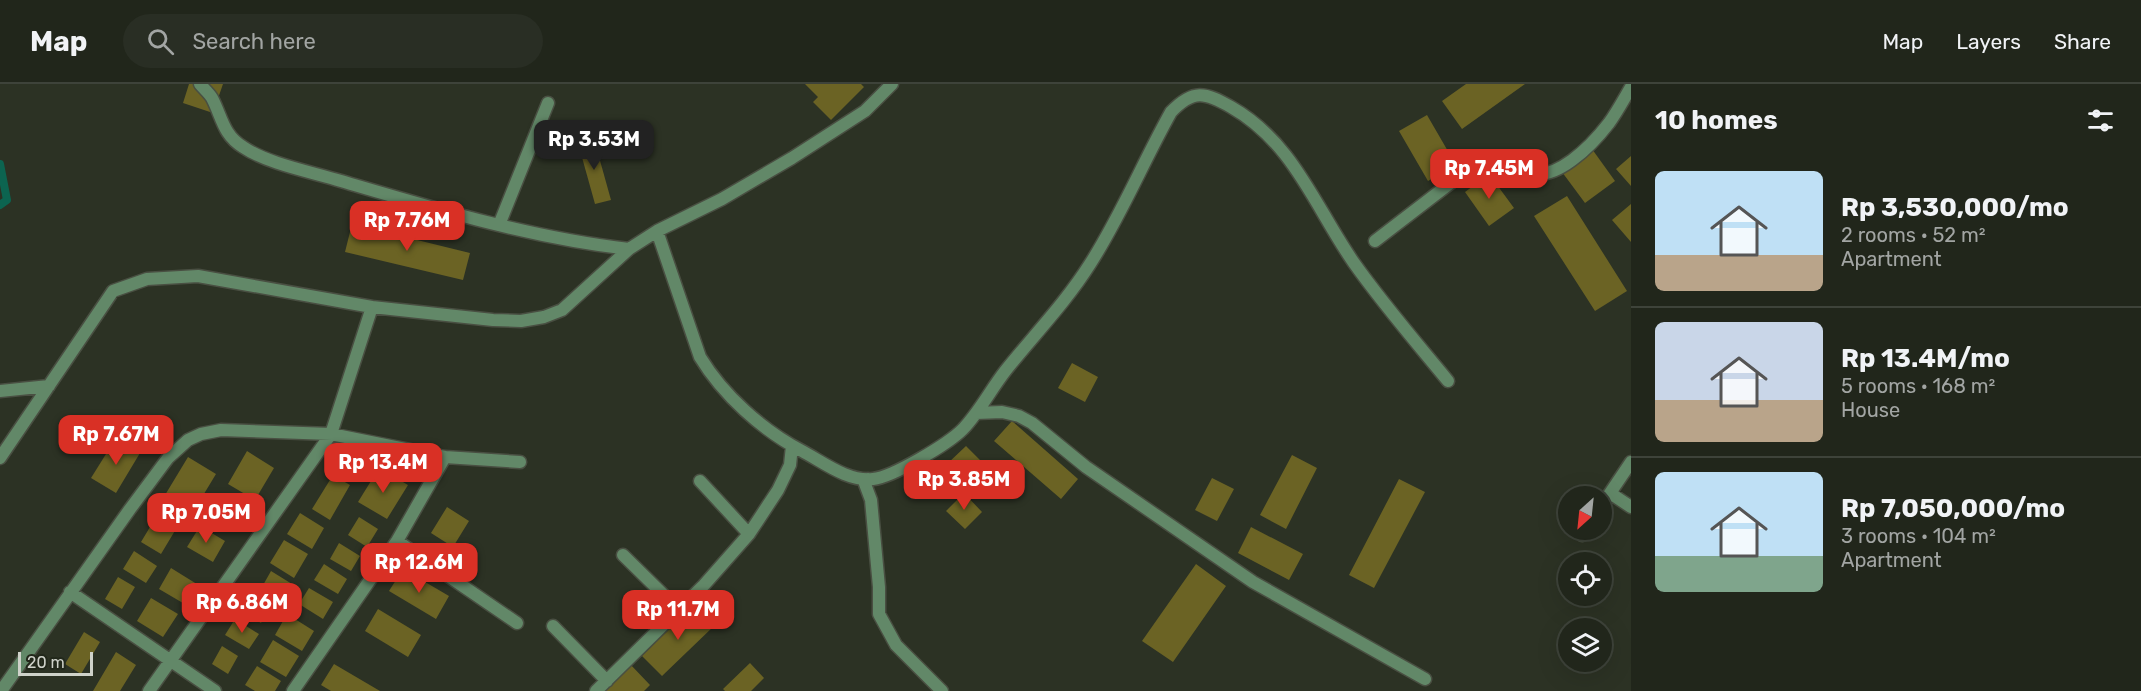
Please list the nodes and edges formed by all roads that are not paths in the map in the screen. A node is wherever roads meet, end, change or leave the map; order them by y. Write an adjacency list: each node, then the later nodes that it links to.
1 (200, 84): 5 (street)
2 (892, 84): 6 (street)
3 (1631, 87): 7 (street)
4 (548, 103): 5 (street)
5 (499, 225): 8 (street)
6 (657, 231): 8 (street); 15 (street)
7 (1375, 241)
8 (629, 249): 9 (street)
9 (372, 307): 11 (street); 14 (street)
10 (1448, 381): 13 (street)
11 (49, 386): 12 (street); 17 (street)
12 (0, 391)
13 (976, 413): 20 (street); 33 (street)
14 (331, 434): 16 (street); 28 (street); 32 (street)
15 (792, 446): 20 (street); 25 (street)
16 (445, 457): 18 (street); 26 (street)
17 (0, 458)
18 (520, 462)
19 (1631, 462): 22 (street)
20 (868, 479): 40 (street)
21 (700, 481): 25 (street)
22 (1612, 490)
23 (1612, 494): 24 (street)
24 (1631, 507)
25 (749, 534): 29 (street)
26 (397, 541): 30 (street); 38 (street)
27 (623, 555): 29 (street)
28 (70, 591): 32 (street); 35 (street)
29 (679, 610): 34 (street)
30 (518, 622)
31 (553, 626): 34 (street)
32 (170, 660): 36 (street); 37 (street)
33 (1425, 679)
34 (607, 681): 39 (street)
35 (1, 691)
36 (149, 691)
37 (216, 691)
38 (293, 691)
39 (596, 691)
40 (942, 691)

